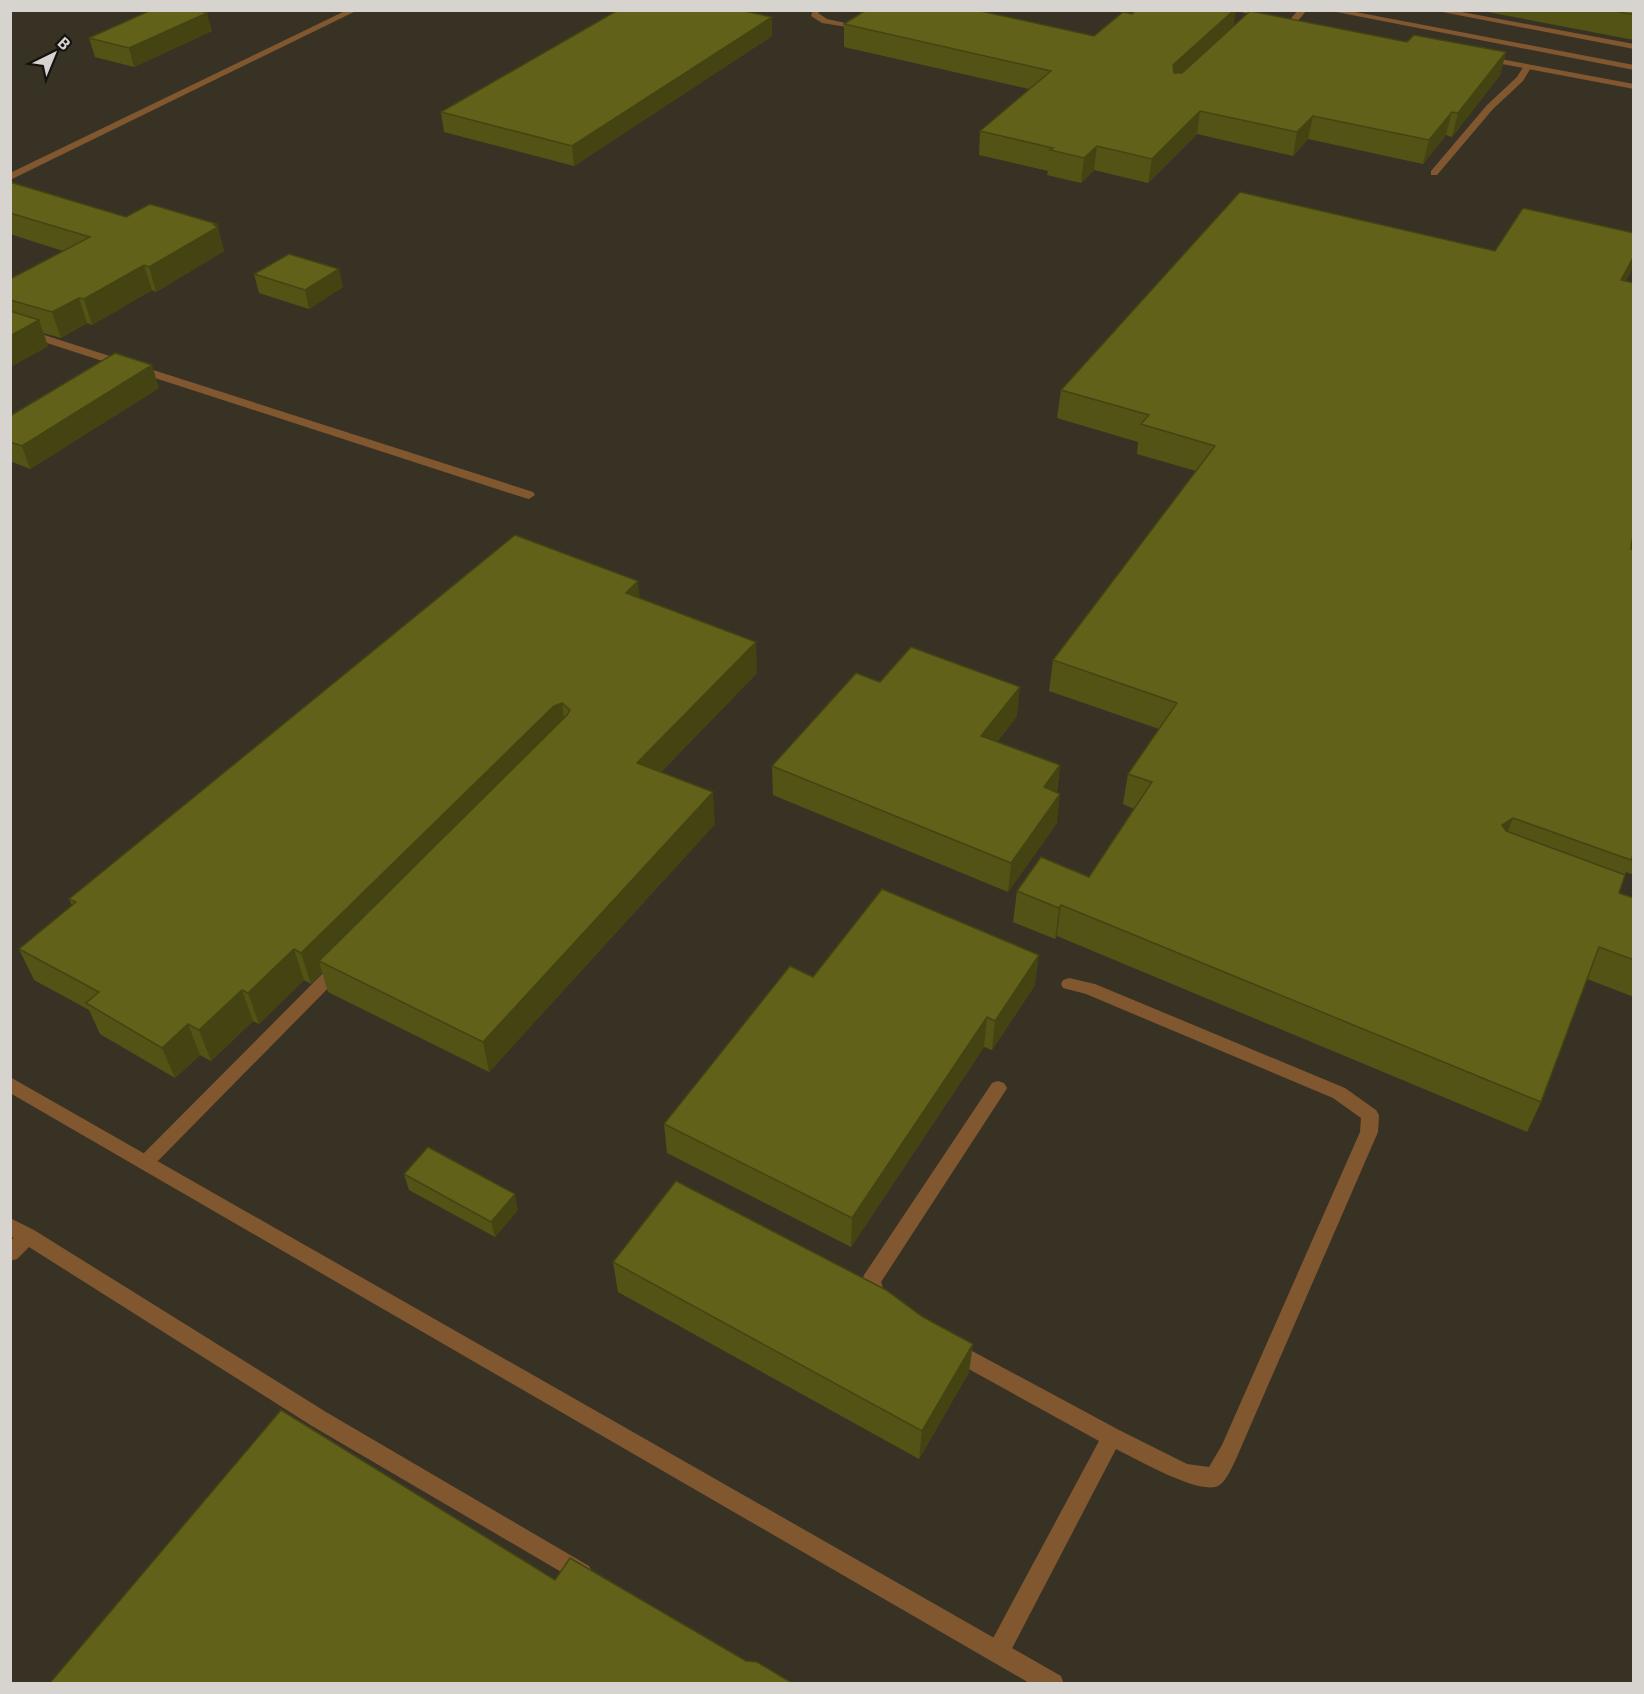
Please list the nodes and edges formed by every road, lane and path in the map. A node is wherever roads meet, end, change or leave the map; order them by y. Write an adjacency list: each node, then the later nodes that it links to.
1 (354, 10): 16 (street)
2 (818, 10): 9 (street)
3 (1237, 10): 7 (street)
4 (1303, 10): 7 (street)
5 (1330, 10): 13 (street)
6 (1436, 10): 10 (street)
7 (1258, 15): 8 (street)
8 (1250, 22)
9 (860, 27)
10 (1634, 47)
11 (1469, 55): 12 (street)
12 (1528, 66): 14 (street); 15 (street)
13 (1634, 68)
14 (1634, 87)
15 (1434, 173)
16 (10, 177)
17 (10, 327): 18 (street)
18 (529, 495)
19 (347, 960): 23 (street)
20 (1068, 984): 29 (street)
21 (10, 1084): 23 (street)
22 (998, 1088): 27 (street)
23 (146, 1162): 31 (street)
24 (10, 1226): 25 (street)
25 (28, 1236): 26 (street); 30 (street)
26 (10, 1253)
27 (891, 1311)
28 (939, 1343): 29 (street)
29 (1112, 1437): 31 (street)
30 (598, 1582)
31 (998, 1652): 32 (street)
32 (1053, 1683)

